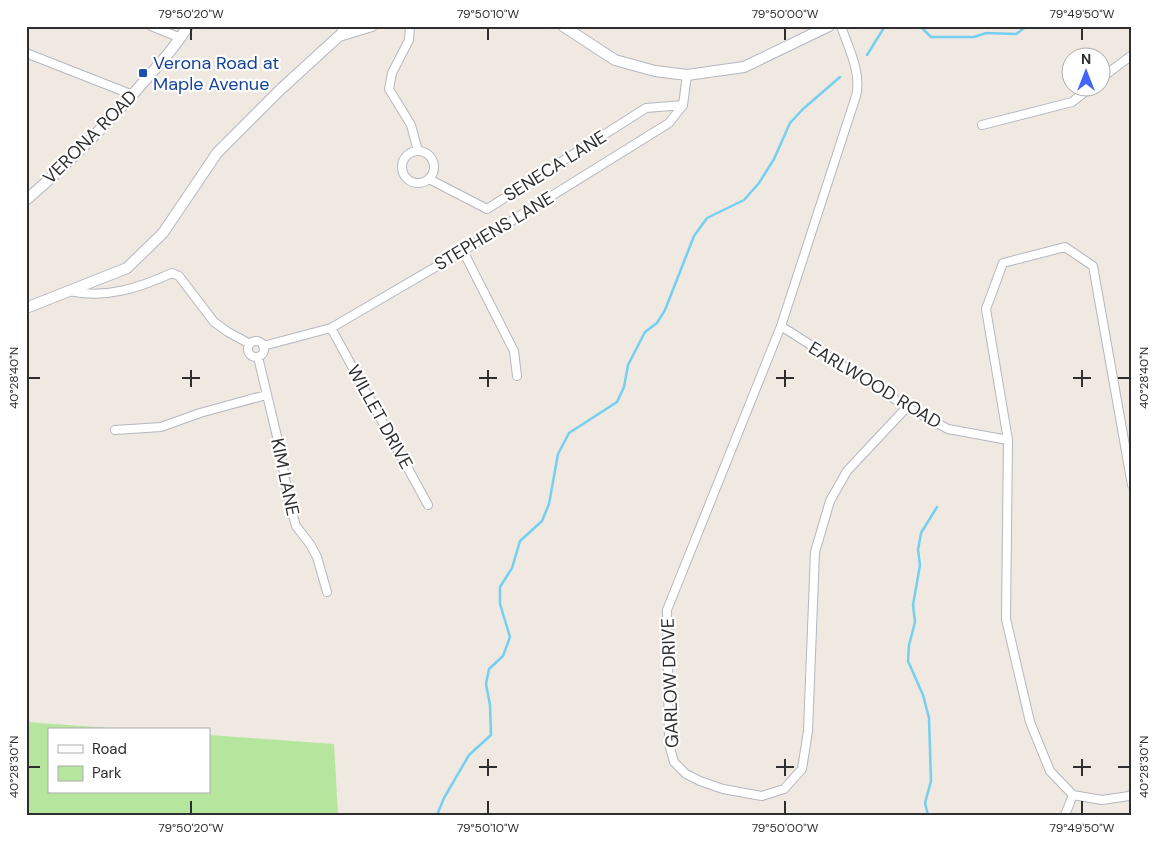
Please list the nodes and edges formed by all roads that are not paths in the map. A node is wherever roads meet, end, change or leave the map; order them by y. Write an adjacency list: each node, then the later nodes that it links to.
1 (151, 26): 10 (street)
2 (188, 26): 10 (main road, VERONA ROAD)
3 (344, 26): 9 (street)
4 (372, 26): 9 (main road)
5 (410, 26): 19 (street)
6 (829, 26): 14 (main road)
7 (841, 26): 25 (street)
8 (564, 27): 14 (main road)
9 (339, 36): 23 (main road)
10 (181, 38): 15 (main road, VERONA ROAD)
11 (26, 53): 15 (street)
12 (1132, 55): 13 (street)
13 (1110, 72)
14 (687, 74): 17 (street)
15 (133, 95): 21 (main road, VERONA ROAD)
16 (1077, 98): 18 (street)
17 (683, 105): 20 (street, SENECA LANE); 22 (street, STEPHENS LANE)
18 (982, 126)
19 (418, 151): 20 (street); 20 (street)
20 (429, 179)
21 (26, 200)
22 (463, 251): 26 (street, STEPHENS LANE); 30 (street)
23 (69, 291): 24 (main road); 27 (street)
24 (26, 308)
25 (780, 326): 32 (street, EARLWOOD ROAD); 32 (street, GARLOW DRIVE)
26 (331, 328): 28 (street, STEPHENS LANE); 36 (street, WILLET DRIVE)
27 (250, 344): 28 (street); 29 (street)
28 (263, 346): 29 (street)
29 (258, 356): 31 (street, KIM LANE)
30 (517, 376)
31 (266, 395): 33 (street); 37 (street, KIM LANE)
32 (907, 407): 34 (street, EARLWOOD ROAD)
33 (115, 430)
34 (1008, 440): 35 (street); 39 (street)
35 (1132, 486)
36 (428, 505)
37 (327, 592)
38 (1132, 794): 39 (street)
39 (1073, 795): 40 (street)
40 (1065, 815)

